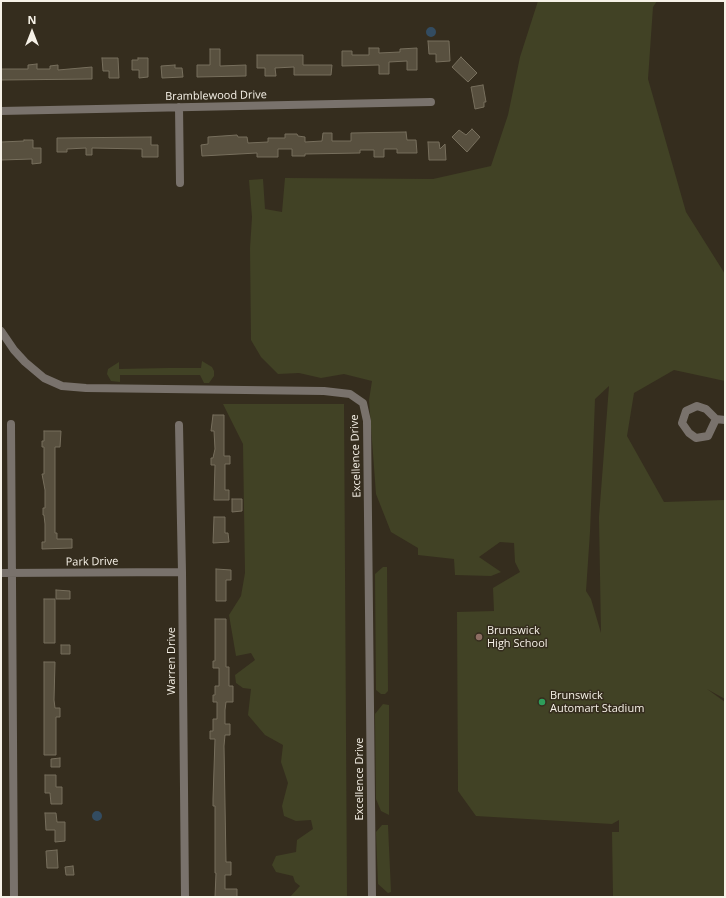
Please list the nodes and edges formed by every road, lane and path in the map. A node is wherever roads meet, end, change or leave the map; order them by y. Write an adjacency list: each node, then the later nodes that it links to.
1 (431, 102): 2 (street, Bramblewood Drive)
2 (178, 107): 3 (street, Bramblewood Drive); 4 (street)
3 (1, 111)
4 (180, 183)
5 (1, 331): 15 (street, Excellence Drive)
6 (716, 420): 7 (street)
7 (725, 420)
8 (11, 424): 12 (street)
9 (179, 425): 10 (street, Warren Drive)
10 (182, 572): 12 (street, Park Drive); 14 (street, Warren Drive)
11 (1, 573): 12 (street, Park Drive)
12 (12, 573): 13 (street)
13 (14, 897)
14 (185, 897)
15 (372, 897)

